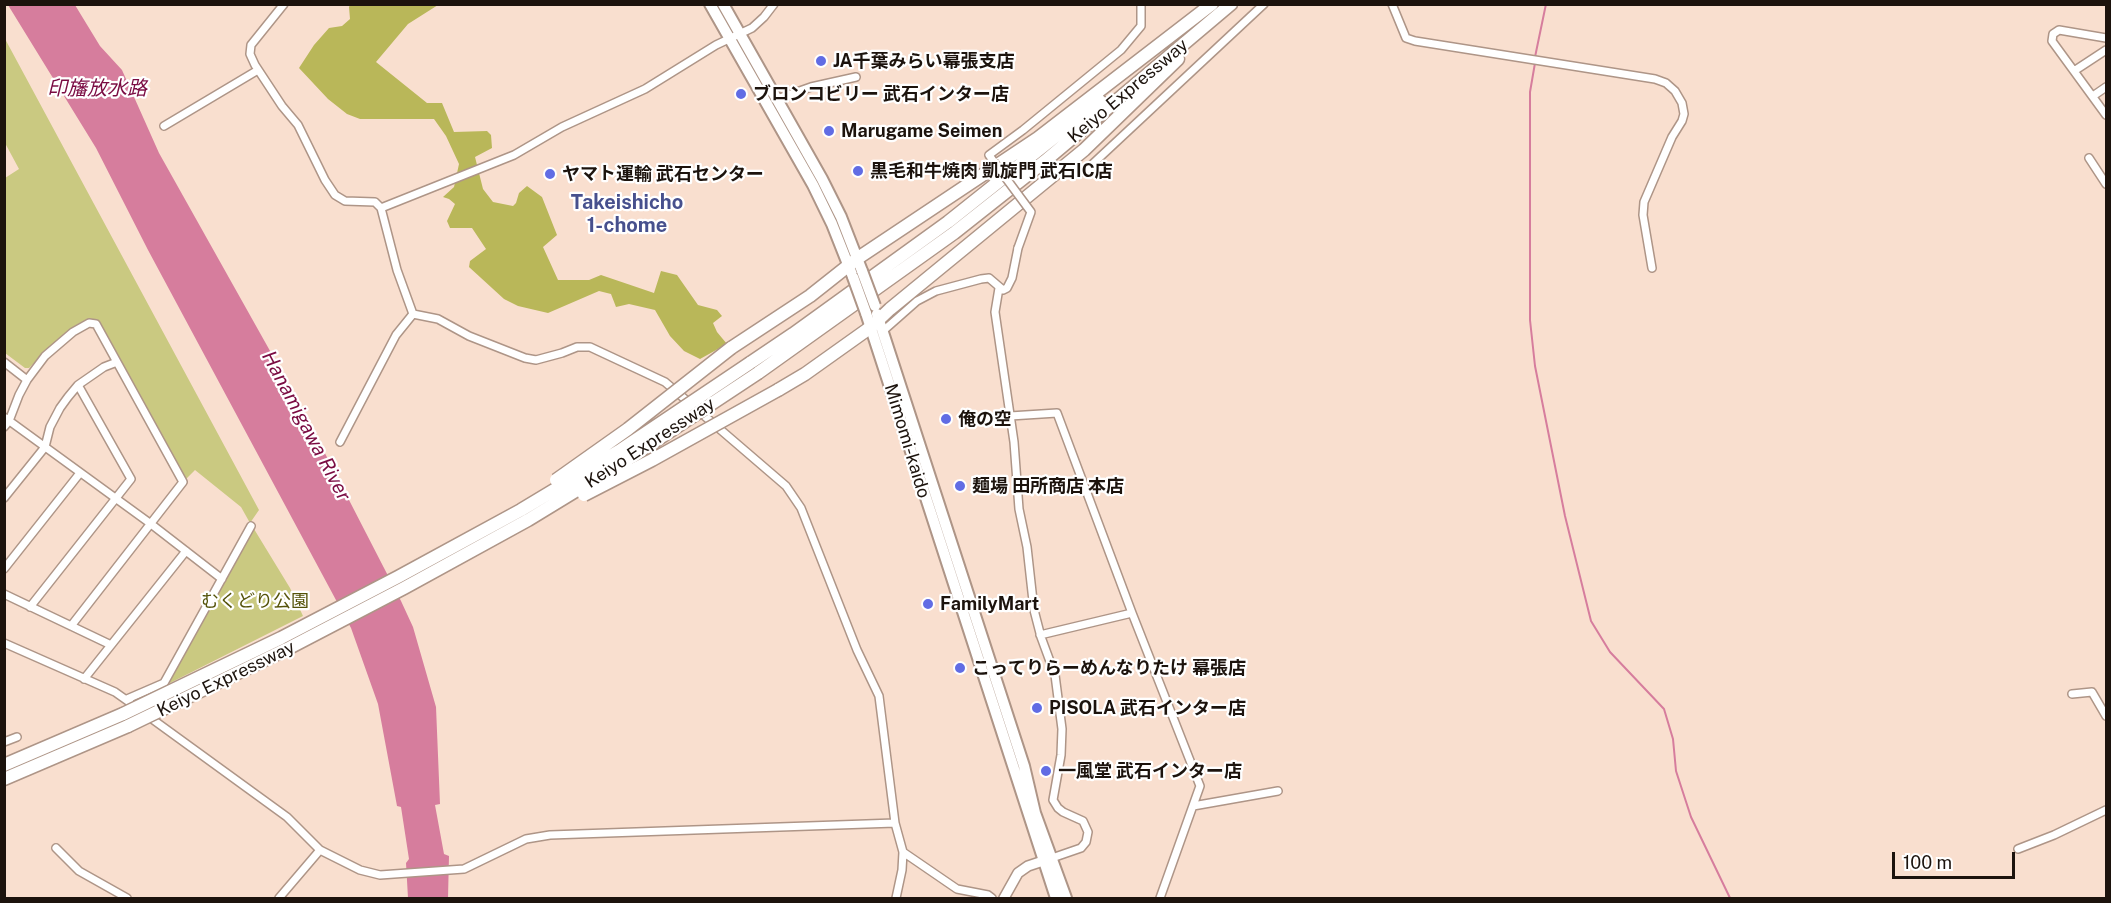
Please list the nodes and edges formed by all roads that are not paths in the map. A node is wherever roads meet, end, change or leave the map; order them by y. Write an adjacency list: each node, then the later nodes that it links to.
1 (284, 4): 13 (street)
2 (710, 4): 10 (main road, Mimomi-kaido)
3 (723, 4): 10 (main road, Mimomi-kaido)
4 (774, 4): 10 (street)
5 (1141, 4): 27 (street, bridge)
6 (1212, 4): 25 (highway); 32 (highway, Keiyo Expressway)
7 (1232, 4): 29 (highway); 32 (highway, Keiyo Expressway)
8 (1264, 4): 22 (street)
9 (1392, 4): 26 (street)
10 (734, 36): 18 (main road, Mimomi-kaido); 24 (street); 25 (main road, Mimomi-kaido)
11 (2106, 38): 14 (street)
12 (2106, 50): 14 (street)
13 (258, 70): 20 (street); 24 (street)
14 (2074, 71): 17 (street)
15 (856, 77): 18 (street)
16 (2106, 87): 17 (street)
17 (2093, 96): 19 (street)
18 (777, 99): 25 (main road, Mimomi-kaido)
19 (2106, 115)
20 (164, 126)
21 (2089, 158): 23 (street)
22 (1084, 172)
23 (2106, 184)
24 (381, 208): 28 (street)
25 (856, 268): 29 (main road, Mimomi-kaido, bridge); 45 (highway, bridge)
26 (1652, 268)
27 (999, 288): 29 (street); 35 (street)
28 (413, 314): 37 (street); 67 (street)
29 (878, 326): 45 (highway, bridge); 72 (main road, Mimomi-kaido)
30 (4, 362): 33 (street)
31 (117, 362): 33 (street); 34 (street); 42 (street)
32 (754, 368): 45 (highway, Keiyo Expressway, bridge)
33 (27, 380): 36 (street)
34 (78, 385): 38 (street); 41 (street)
35 (1010, 416): 50 (street); 52 (street)
36 (6, 422): 38 (street)
37 (339, 442)
38 (45, 447): 39 (street); 40 (street)
39 (80, 473): 41 (street); 46 (street)
40 (4, 498)
41 (116, 498): 42 (street); 49 (street)
42 (151, 524): 44 (street); 51 (street)
43 (251, 526): 47 (street)
44 (186, 551): 47 (street); 54 (street)
45 (442, 561): 59 (highway, Keiyo Expressway, bridge)
46 (4, 569)
47 (222, 579): 57 (street)
48 (4, 594): 49 (street)
49 (30, 607): 51 (street)
50 (1132, 613): 52 (street); 65 (street)
51 (70, 626): 54 (street)
52 (1040, 635): 72 (street)
53 (4, 643): 55 (street)
54 (111, 645): 55 (street)
55 (84, 679): 57 (street)
56 (2072, 694): 58 (street)
57 (127, 699): 70 (street)
58 (2106, 716)
59 (125, 720): 62 (highway, Keiyo Expressway); 63 (highway, Keiyo Expressway)
60 (17, 737): 61 (street)
61 (4, 742)
62 (4, 765)
63 (4, 778)
64 (1278, 791): 65 (street)
65 (1193, 806): 80 (street)
66 (2106, 810): 69 (street)
67 (895, 823): 70 (street); 71 (street)
68 (56, 848): 73 (street)
69 (2018, 849)
70 (320, 850): 74 (street)
71 (903, 852): 75 (street); 76 (street)
72 (1048, 859): 77 (street); 78 (main road, Mimomi-kaido); 79 (main road, Mimomi-kaido)
73 (127, 898)
74 (279, 898)
75 (896, 898)
76 (992, 898)
77 (1004, 898)
78 (1056, 898)
79 (1066, 898)
80 (1160, 898)

